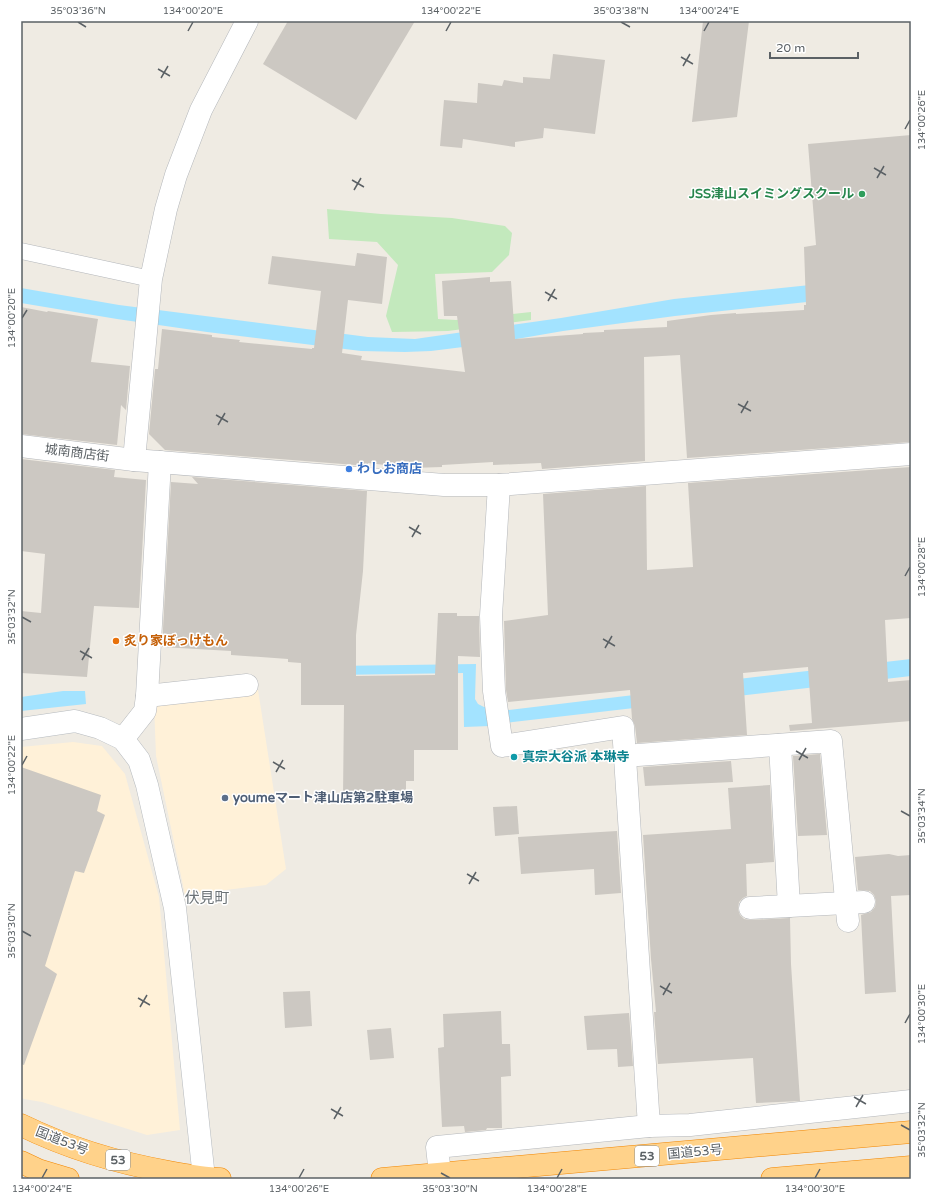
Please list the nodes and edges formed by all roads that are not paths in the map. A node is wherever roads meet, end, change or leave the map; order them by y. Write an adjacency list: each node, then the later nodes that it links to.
1 (247, 21): 3 (street)
2 (21, 251): 3 (lane)
3 (151, 279): 6 (street)
4 (21, 446): 6 (street, 城南商店街)
5 (911, 454): 8 (street, 城南商店街)
6 (134, 460): 7 (street, 城南商店街)
7 (160, 462): 8 (street, 城南商店街); 10 (street)
8 (499, 485): 14 (street)
9 (247, 685): 10 (street)
10 (147, 696): 12 (street)
11 (21, 729): 12 (street)
12 (123, 739): 25 (street)
13 (780, 745): 14 (street); 15 (street); 15 (street)
14 (624, 756): 19 (street)
15 (789, 906): 16 (street)
16 (750, 908)
17 (911, 1101): 19 (street)
18 (21, 1125): 25 (highway, 国道53号 / 53)
19 (649, 1126): 23 (street)
20 (911, 1132): 23 (highway, 国道53号 / 53)
21 (21, 1162): 24 (highway)
22 (911, 1167): 28 (highway)
23 (440, 1174): 27 (highway, 国道53号 / 53)
24 (68, 1179)
25 (204, 1179): 26 (highway, 国道53号 / 53)
26 (220, 1179)
27 (382, 1179)
28 (772, 1179)

